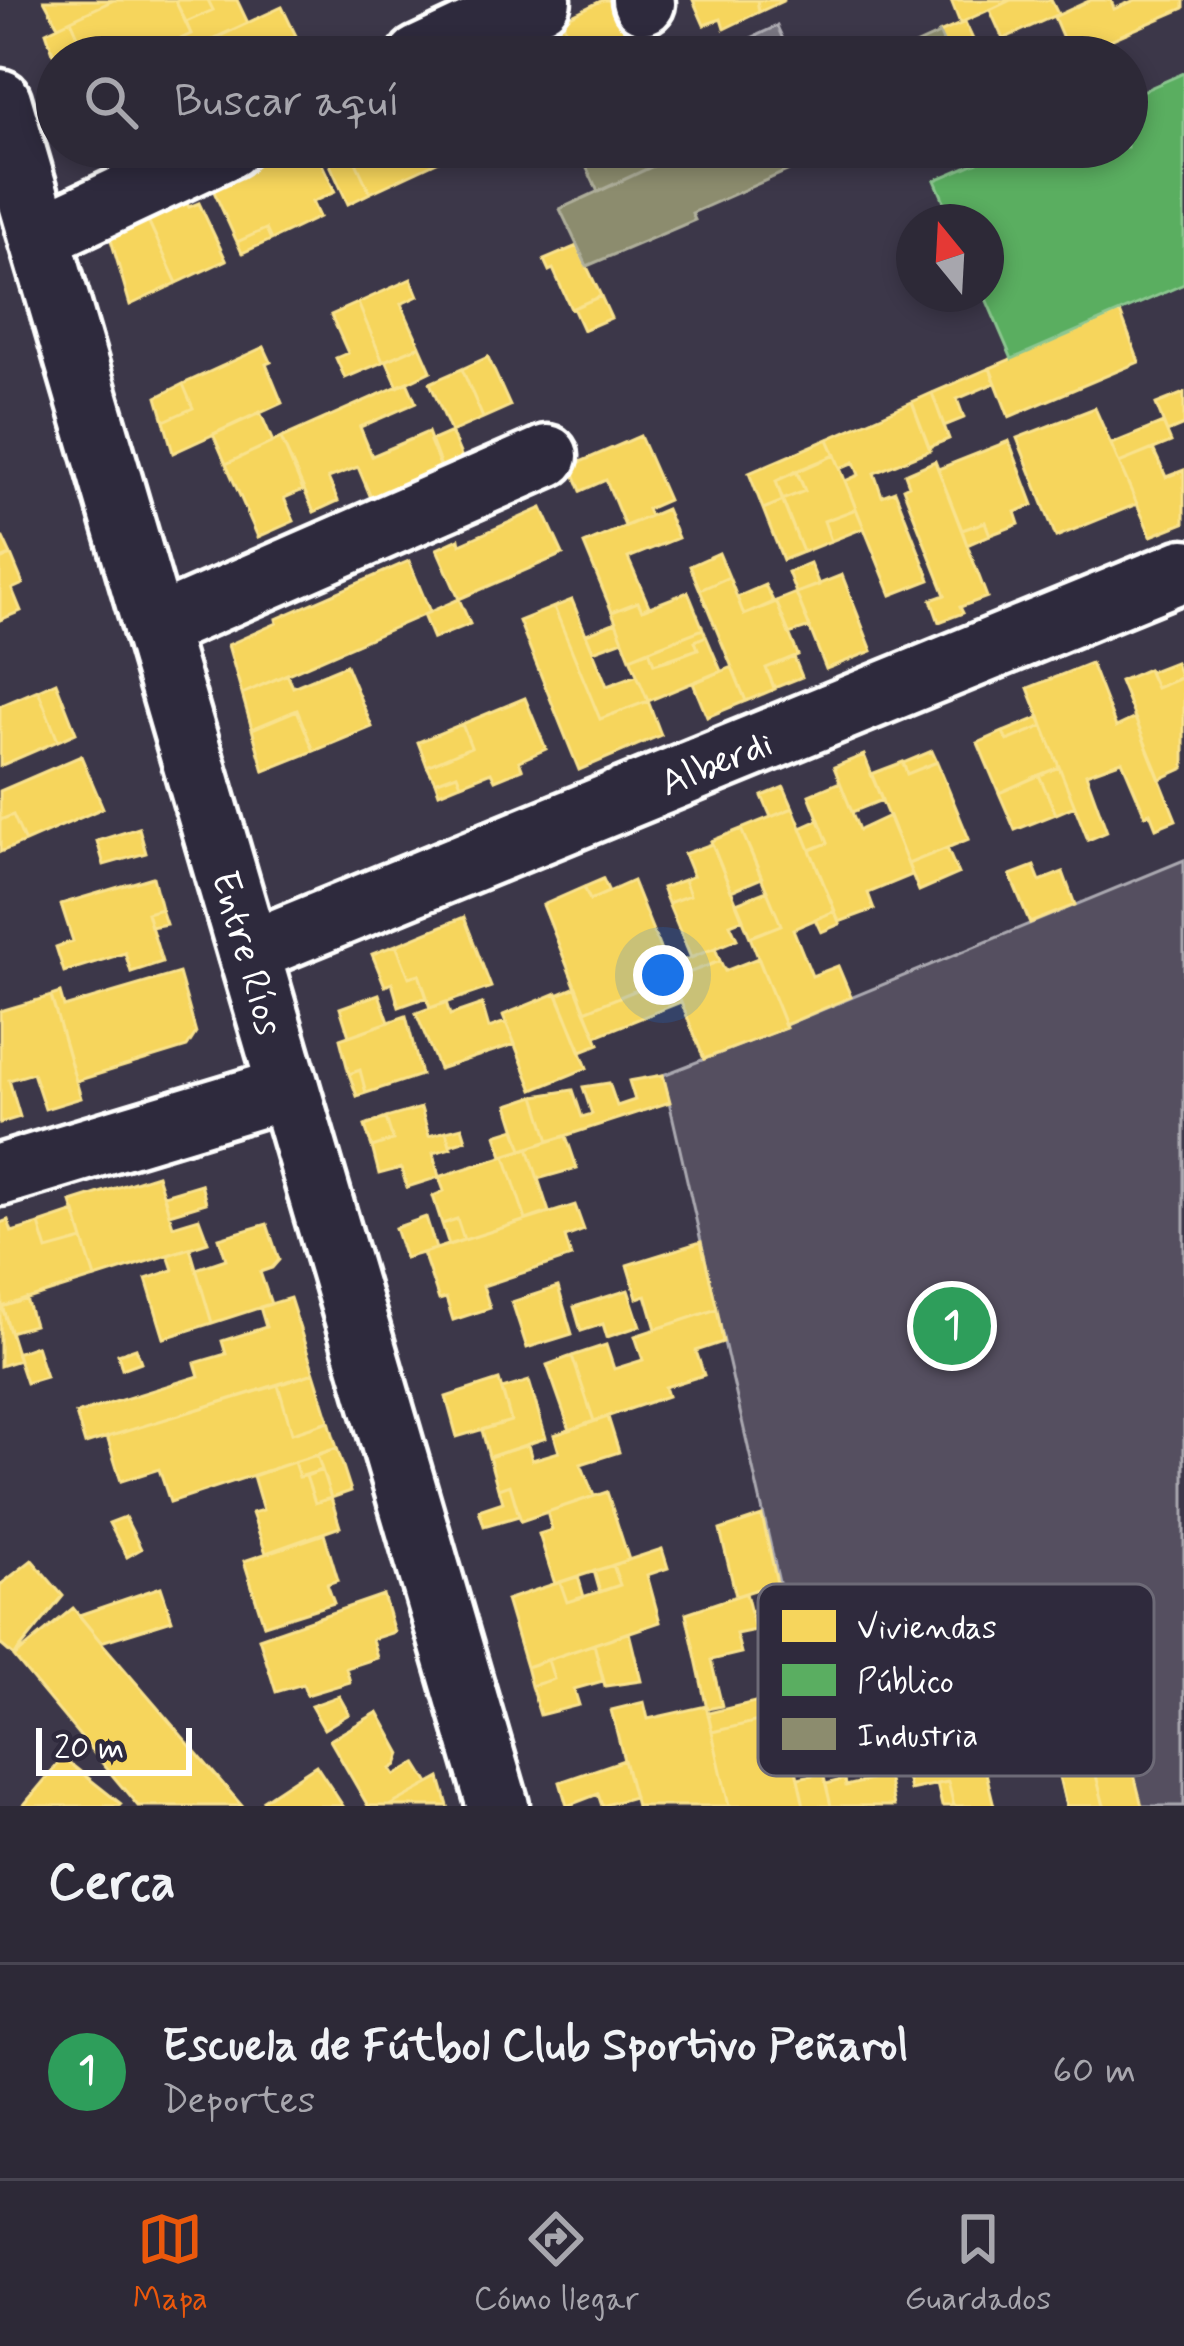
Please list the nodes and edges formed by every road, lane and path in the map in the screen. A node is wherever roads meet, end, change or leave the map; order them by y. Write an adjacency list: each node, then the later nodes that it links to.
1 (540, 0): 2 (street)
2 (464, 36)
3 (0, 100): 5 (street, Entre Ríos)
4 (184, 168): 5 (street)
5 (40, 236): 8 (street, Entre Ríos)
6 (547, 456): 8 (street)
7 (1184, 570): 9 (street, Alberdi)
8 (154, 628): 9 (street, Entre Ríos)
9 (249, 952): 10 (street, Entre Ríos)
10 (288, 1088): 11 (street); 12 (street, Entre Ríos)
11 (0, 1175)
12 (498, 1806)

